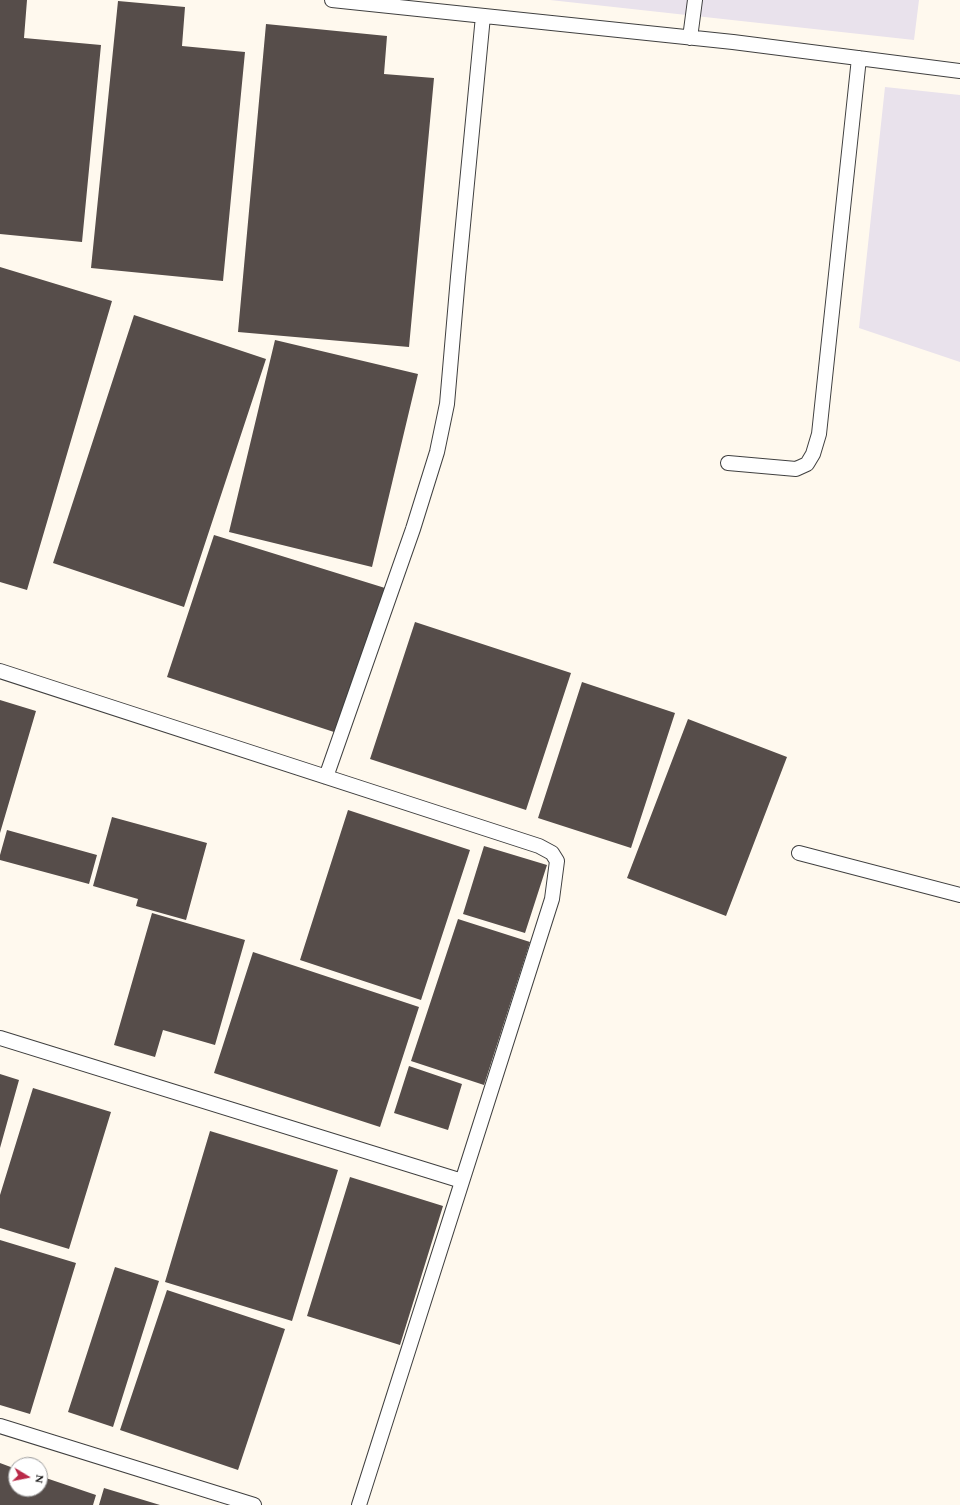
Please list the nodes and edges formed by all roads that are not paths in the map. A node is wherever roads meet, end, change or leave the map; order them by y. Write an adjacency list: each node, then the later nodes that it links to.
1 (332, 0): 3 (lane)
2 (695, 0): 4 (lane)
3 (483, 16): 4 (lane); 9 (lane)
4 (690, 38): 5 (lane)
5 (859, 58): 6 (lane); 7 (lane)
6 (960, 71)
7 (728, 463)
8 (0, 671): 9 (lane)
9 (326, 777): 13 (lane)
10 (799, 853): 11 (lane)
11 (960, 895)
12 (0, 1038): 13 (lane)
13 (462, 1181): 16 (lane)
14 (0, 1426): 15 (lane)
15 (254, 1505)
16 (359, 1505)

